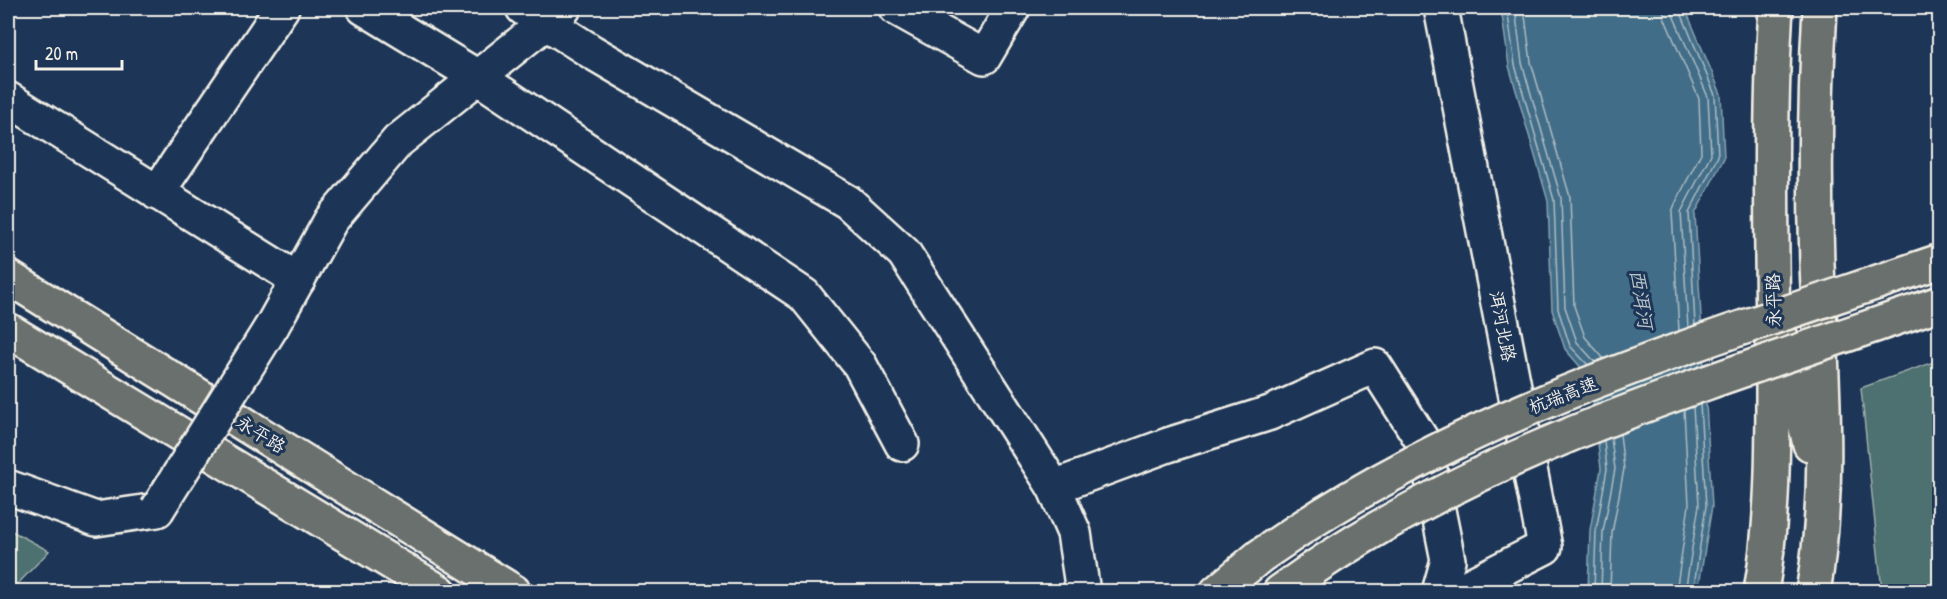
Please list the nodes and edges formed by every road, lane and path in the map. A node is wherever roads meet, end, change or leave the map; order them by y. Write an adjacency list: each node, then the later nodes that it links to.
1 (282, 8): 11 (street)
2 (364, 8): 9 (street)
3 (896, 8): 4 (street)
4 (1013, 8)
5 (1441, 8): 30 (street, 洱河北路)
6 (1776, 8): 15 (highway, 永平路)
7 (1820, 8): 21 (highway)
8 (544, 13): 9 (street); 20 (street)
9 (476, 76): 14 (street); 18 (street)
10 (8, 99): 11 (street)
11 (157, 193): 14 (street)
12 (1940, 261): 27 (highway, 杭瑞高速, bridge)
13 (8, 276): 25 (highway, 永平路)
14 (298, 280): 19 (street, bridge)
15 (1772, 293): 21 (highway); 22 (highway, 永平路)
16 (1940, 303): 28 (highway, bridge)
17 (8, 330): 24 (highway)
18 (902, 444)
19 (8, 487)
20 (1054, 487): 26 (street); 29 (street)
21 (1822, 492): 23 (highway)
22 (1763, 578)
23 (1819, 584)
24 (440, 591)
25 (514, 591)
26 (1083, 591)
27 (1217, 591)
28 (1280, 591)
29 (1439, 591)
30 (1457, 591)

